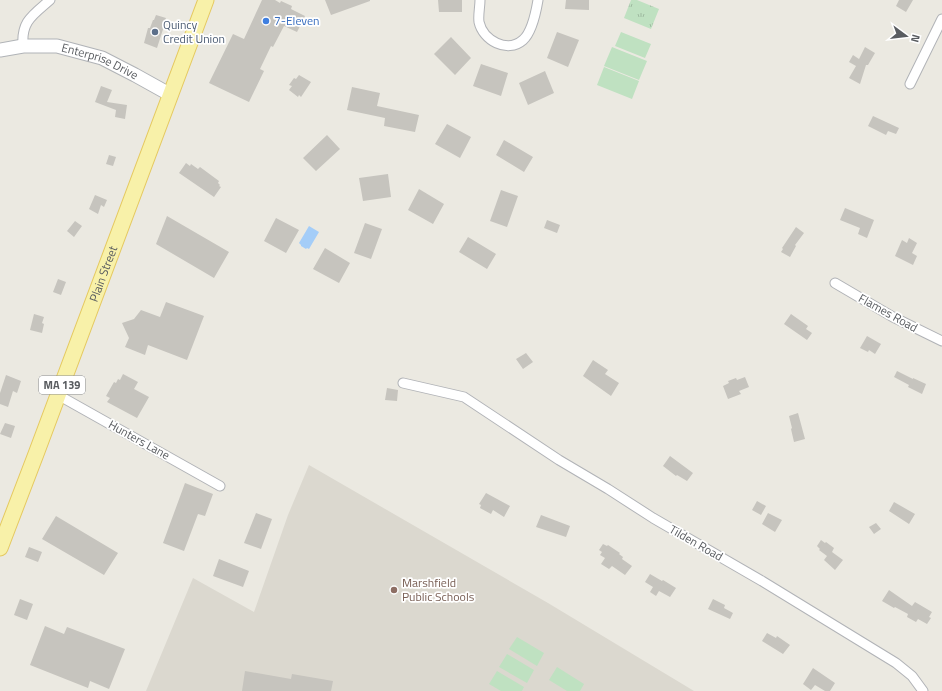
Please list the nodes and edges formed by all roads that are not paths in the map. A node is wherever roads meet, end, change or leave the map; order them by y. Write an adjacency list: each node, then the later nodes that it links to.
1 (50, 0): 6 (street)
2 (206, 0): 9 (main road, Plain Street / MA 139)
3 (480, 0): 4 (street)
4 (538, 0)
5 (942, 19): 8 (street)
6 (23, 46): 7 (street, Enterprise Drive); 9 (street, Enterprise Drive)
7 (0, 50)
8 (910, 84)
9 (171, 95): 13 (main road, Plain Street / MA 139)
10 (835, 283): 11 (street, Flames Road)
11 (942, 341)
12 (403, 383): 16 (street, Tilden Road)
13 (58, 395): 14 (street, Hunters Lane); 15 (main road, Plain Street / MA 139)
14 (220, 486)
15 (0, 548)
16 (924, 691)

